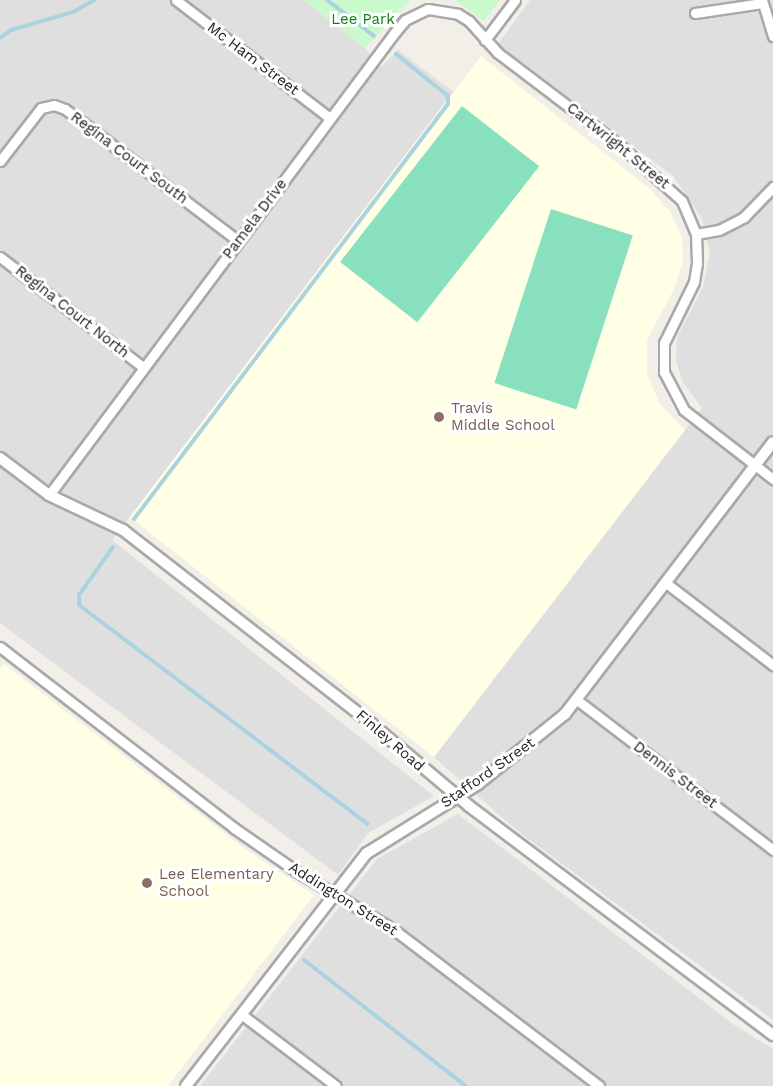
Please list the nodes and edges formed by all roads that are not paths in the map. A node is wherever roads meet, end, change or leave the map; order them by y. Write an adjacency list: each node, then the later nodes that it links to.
1 (176, 0): 7 (street, Mc Ham Street)
2 (514, 0): 6 (street)
3 (762, 2): 4 (street); 5 (street)
4 (695, 13)
5 (773, 36)
6 (485, 40): 7 (street, Pamela Drive); 10 (street, Cartwright Street)
7 (330, 118): 11 (street, Pamela Drive)
8 (0, 161): 11 (street, Regina Court South)
9 (773, 187): 10 (street)
10 (696, 234): 16 (street, Cartwright Street)
11 (238, 241): 13 (street, Pamela Drive)
12 (0, 257): 13 (street, Regina Court North)
13 (143, 368): 18 (street, Pamela Drive)
14 (773, 442): 16 (street, Stafford Street)
15 (0, 458): 18 (street, Finley Road)
16 (755, 465): 17 (street, Cartwright Street); 19 (street, Stafford Street)
17 (773, 479)
18 (49, 495): 23 (street, Finley Road)
19 (666, 583): 21 (street); 22 (street, Stafford Street)
20 (0, 648): 25 (street, Addington Street)
21 (773, 665)
22 (577, 700): 23 (street, Stafford Street); 24 (street, Dennis Street)
23 (458, 796): 25 (street, Stafford Street); 27 (street, Finley Road)
24 (773, 849)
25 (336, 894): 26 (street, Stafford Street); 30 (street, Addington Street)
26 (241, 1014): 28 (street, Stafford Street); 29 (street)
27 (773, 1035)
28 (186, 1086)
29 (336, 1086)
30 (599, 1086)

